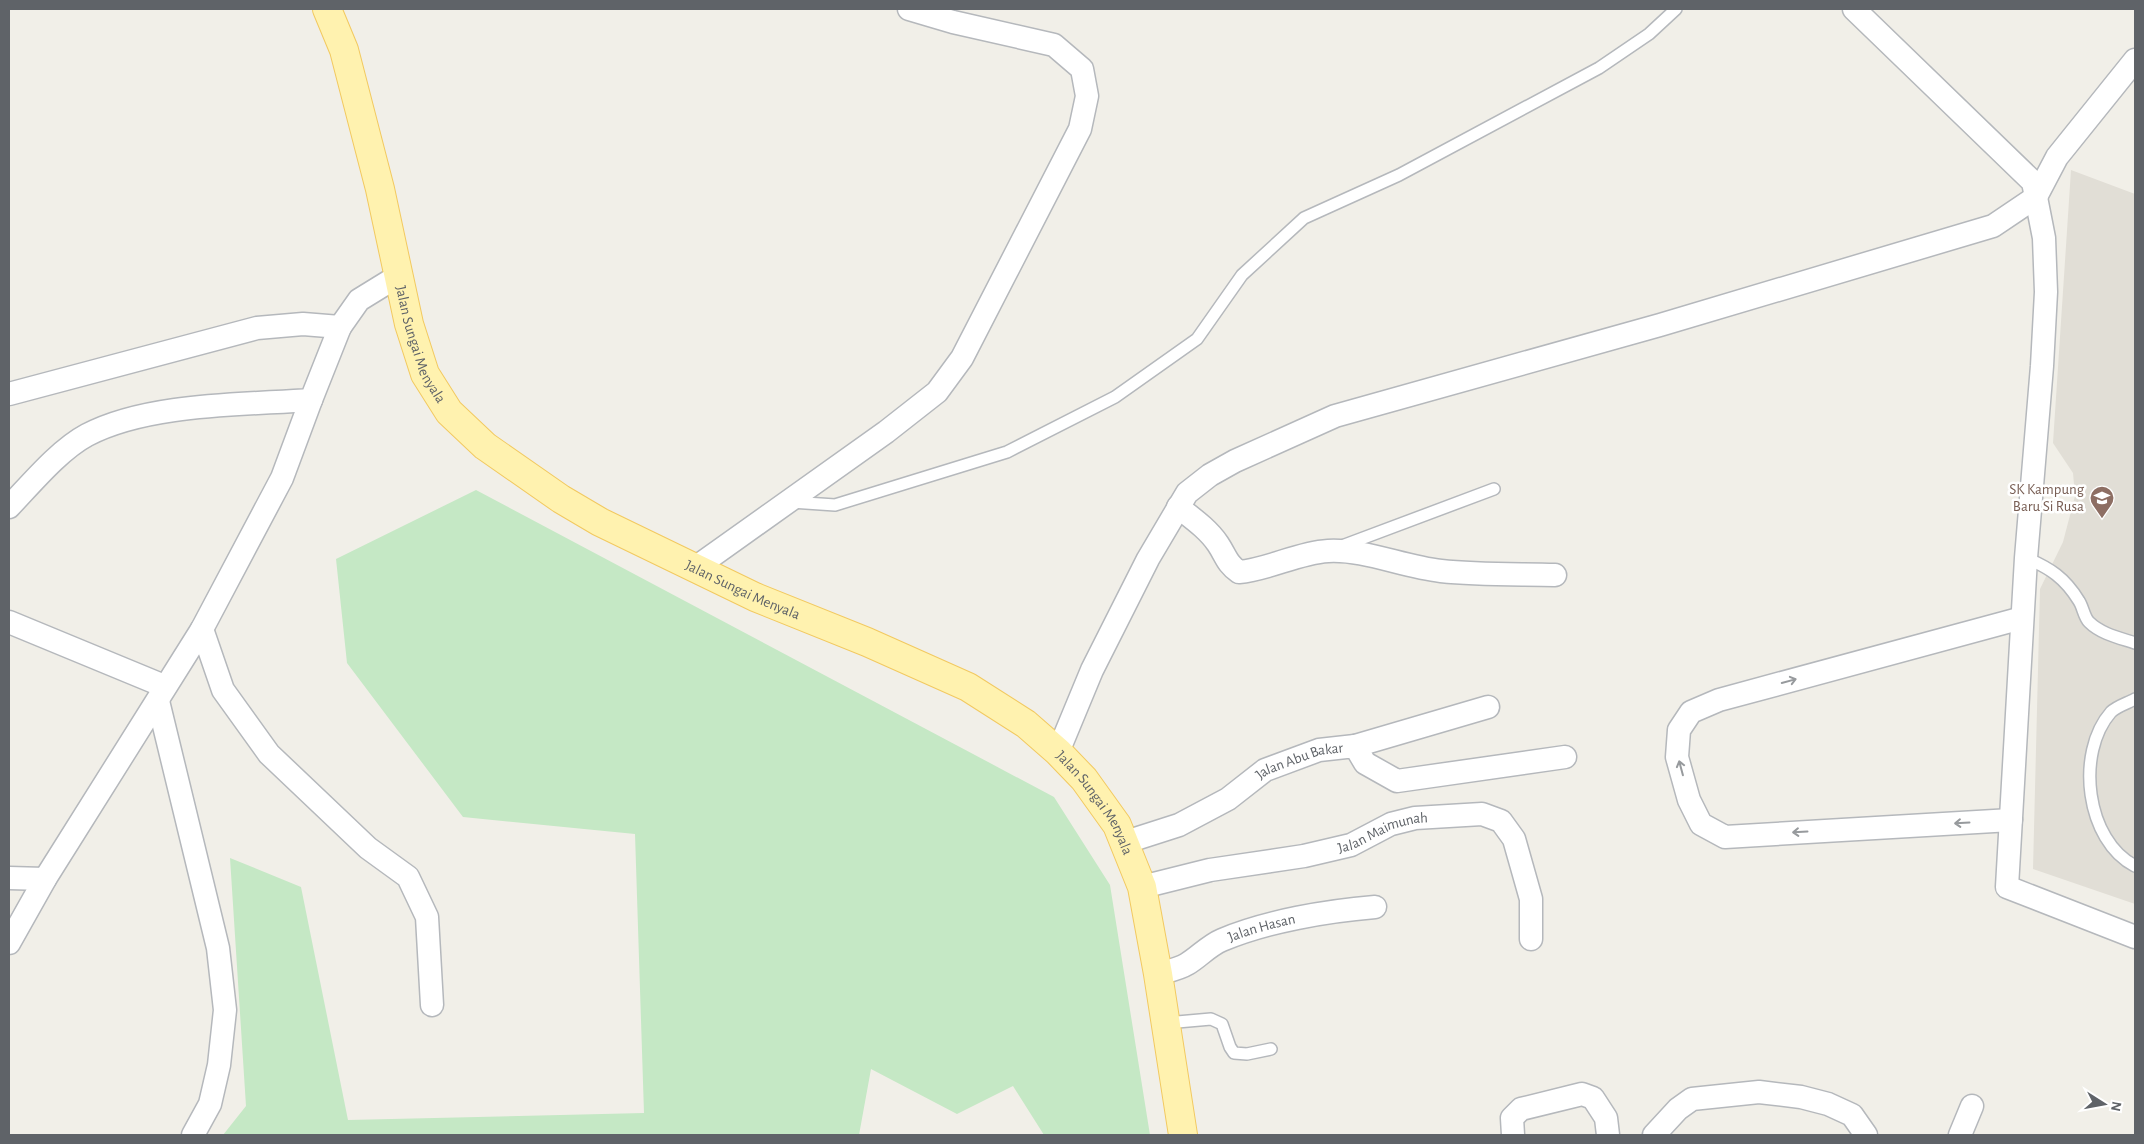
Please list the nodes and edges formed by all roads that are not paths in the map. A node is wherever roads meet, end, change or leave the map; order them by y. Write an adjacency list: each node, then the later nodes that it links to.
1 (328, 9): 7 (main road, Jalan Sungai Menyala)
2 (909, 9): 12 (street)
3 (1676, 9): 12 (lane)
4 (1854, 9): 6 (street)
5 (2135, 60): 6 (street)
6 (2036, 197): 14 (street); 16 (street)
7 (398, 276): 8 (street); 17 (main road, Jalan Sungai Menyala)
8 (340, 327): 9 (street); 10 (street)
9 (9, 394)
10 (311, 400): 13 (street); 21 (street)
11 (1494, 489): 15 (lane)
12 (787, 502): 17 (street)
13 (9, 507)
14 (1178, 507): 15 (street); 27 (street)
15 (1328, 551): 18 (street)
16 (2026, 558): 19 (street); 22 (lane)
17 (695, 568): 27 (main road, Jalan Sungai Menyala)
18 (1555, 575)
19 (2022, 618): 29 (street); 29 (street, one-way to 19)
20 (9, 622): 23 (street)
21 (202, 629): 23 (street); 40 (street)
22 (2135, 643)
23 (161, 694): 33 (street); 44 (street)
24 (2135, 699): 31 (lane)
25 (1488, 707): 26 (street)
26 (1355, 746): 28 (street, Jalan Abu Bakar); 30 (street, Jalan Abu Bakar)
27 (1058, 752): 30 (main road, Jalan Sungai Menyala)
28 (1564, 757)
29 (2011, 820): 36 (street)
30 (1126, 842): 34 (main road, Jalan Sungai Menyala)
31 (2135, 866)
32 (9, 878): 33 (street)
33 (45, 879): 38 (street)
34 (1142, 888): 37 (street, Jalan Maimunah); 39 (main road, Jalan Sungai Menyala)
35 (1375, 907): 39 (street, Jalan Hasan)
36 (2135, 937)
37 (1531, 939)
38 (9, 944)
39 (1158, 974): 41 (main road, Jalan Sungai Menyala)
40 (432, 1005)
41 (1164, 1023): 42 (lane); 45 (main road, Jalan Sungai Menyala)
42 (1270, 1049)
43 (1972, 1106): 50 (street)
44 (193, 1135)
45 (1183, 1135)
46 (1513, 1135): 47 (street)
47 (1608, 1135)
48 (1654, 1135): 49 (street)
49 (1866, 1135)
50 (1960, 1135)

